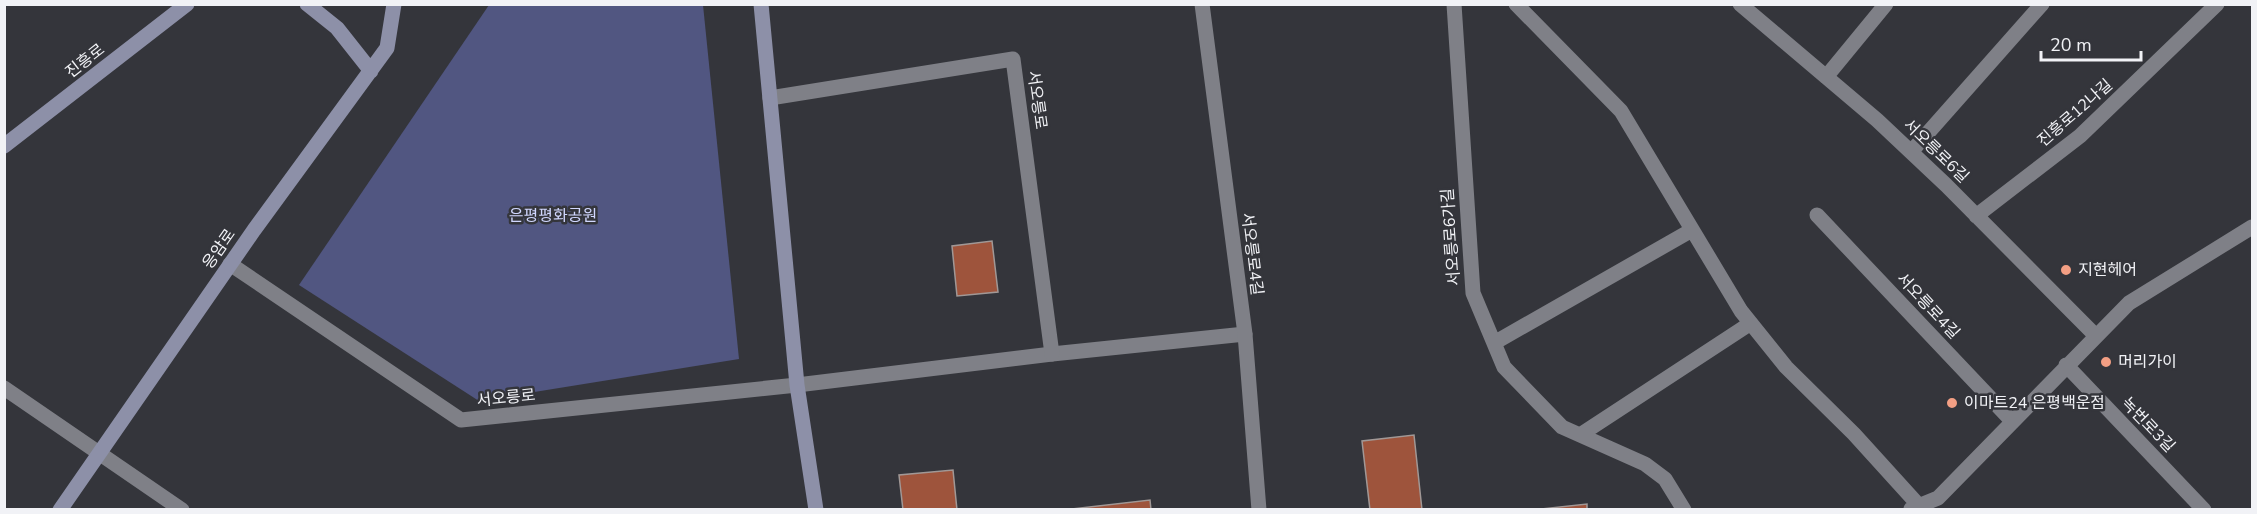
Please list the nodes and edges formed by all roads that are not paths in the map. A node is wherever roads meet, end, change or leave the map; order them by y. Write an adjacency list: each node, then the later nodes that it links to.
1 (187, 4): 15 (main road, 진흥로)
2 (307, 4): 12 (main road)
3 (394, 4): 12 (main road, 응암로)
4 (761, 4): 14 (main road)
5 (1202, 4): 23 (street, 서오릉로4길)
6 (1454, 4): 25 (street, 서오릉로6가길)
7 (1516, 4): 20 (street)
8 (1740, 4): 13 (street, 서오릉로6길)
9 (1886, 4): 13 (street)
10 (2042, 4): 16 (street)
11 (2217, 4): 18 (street, 진흥로12나길)
12 (371, 71): 21 (main road, 응암로)
13 (1826, 77): 16 (street, 서오릉로6길)
14 (770, 98): 26 (street, 서오릉로); 28 (main road)
15 (4, 146)
16 (1911, 152): 18 (street, 서오릉로6길)
17 (1817, 215): 30 (street, 서오릉로4길)
18 (1976, 216): 24 (street, 서오릉로6길)
19 (2253, 227): 24 (street)
20 (1692, 230): 22 (street); 25 (street)
21 (230, 264): 28 (street, 서오릉로); 32 (main road, 응암로)
22 (1751, 323): 31 (street); 33 (street)
23 (1245, 334): 26 (street, 서오릉로); 37 (street, 서오릉로4길)
24 (2096, 336): 27 (street)
25 (1494, 344): 31 (street, 서오릉로6가길)
26 (1052, 354): 28 (street, 서오릉로)
27 (2066, 365): 30 (street); 39 (street, 녹번로3길)
28 (797, 386): 36 (main road)
29 (4, 388): 32 (street)
30 (2012, 421): 33 (street)
31 (1580, 435): 38 (street, 서오릉로6가길)
32 (99, 453): 34 (main road, 응암로); 35 (street)
33 (1917, 508)
34 (60, 510)
35 (182, 510)
36 (816, 510)
37 (1259, 510)
38 (1684, 510)
39 (2204, 510)

